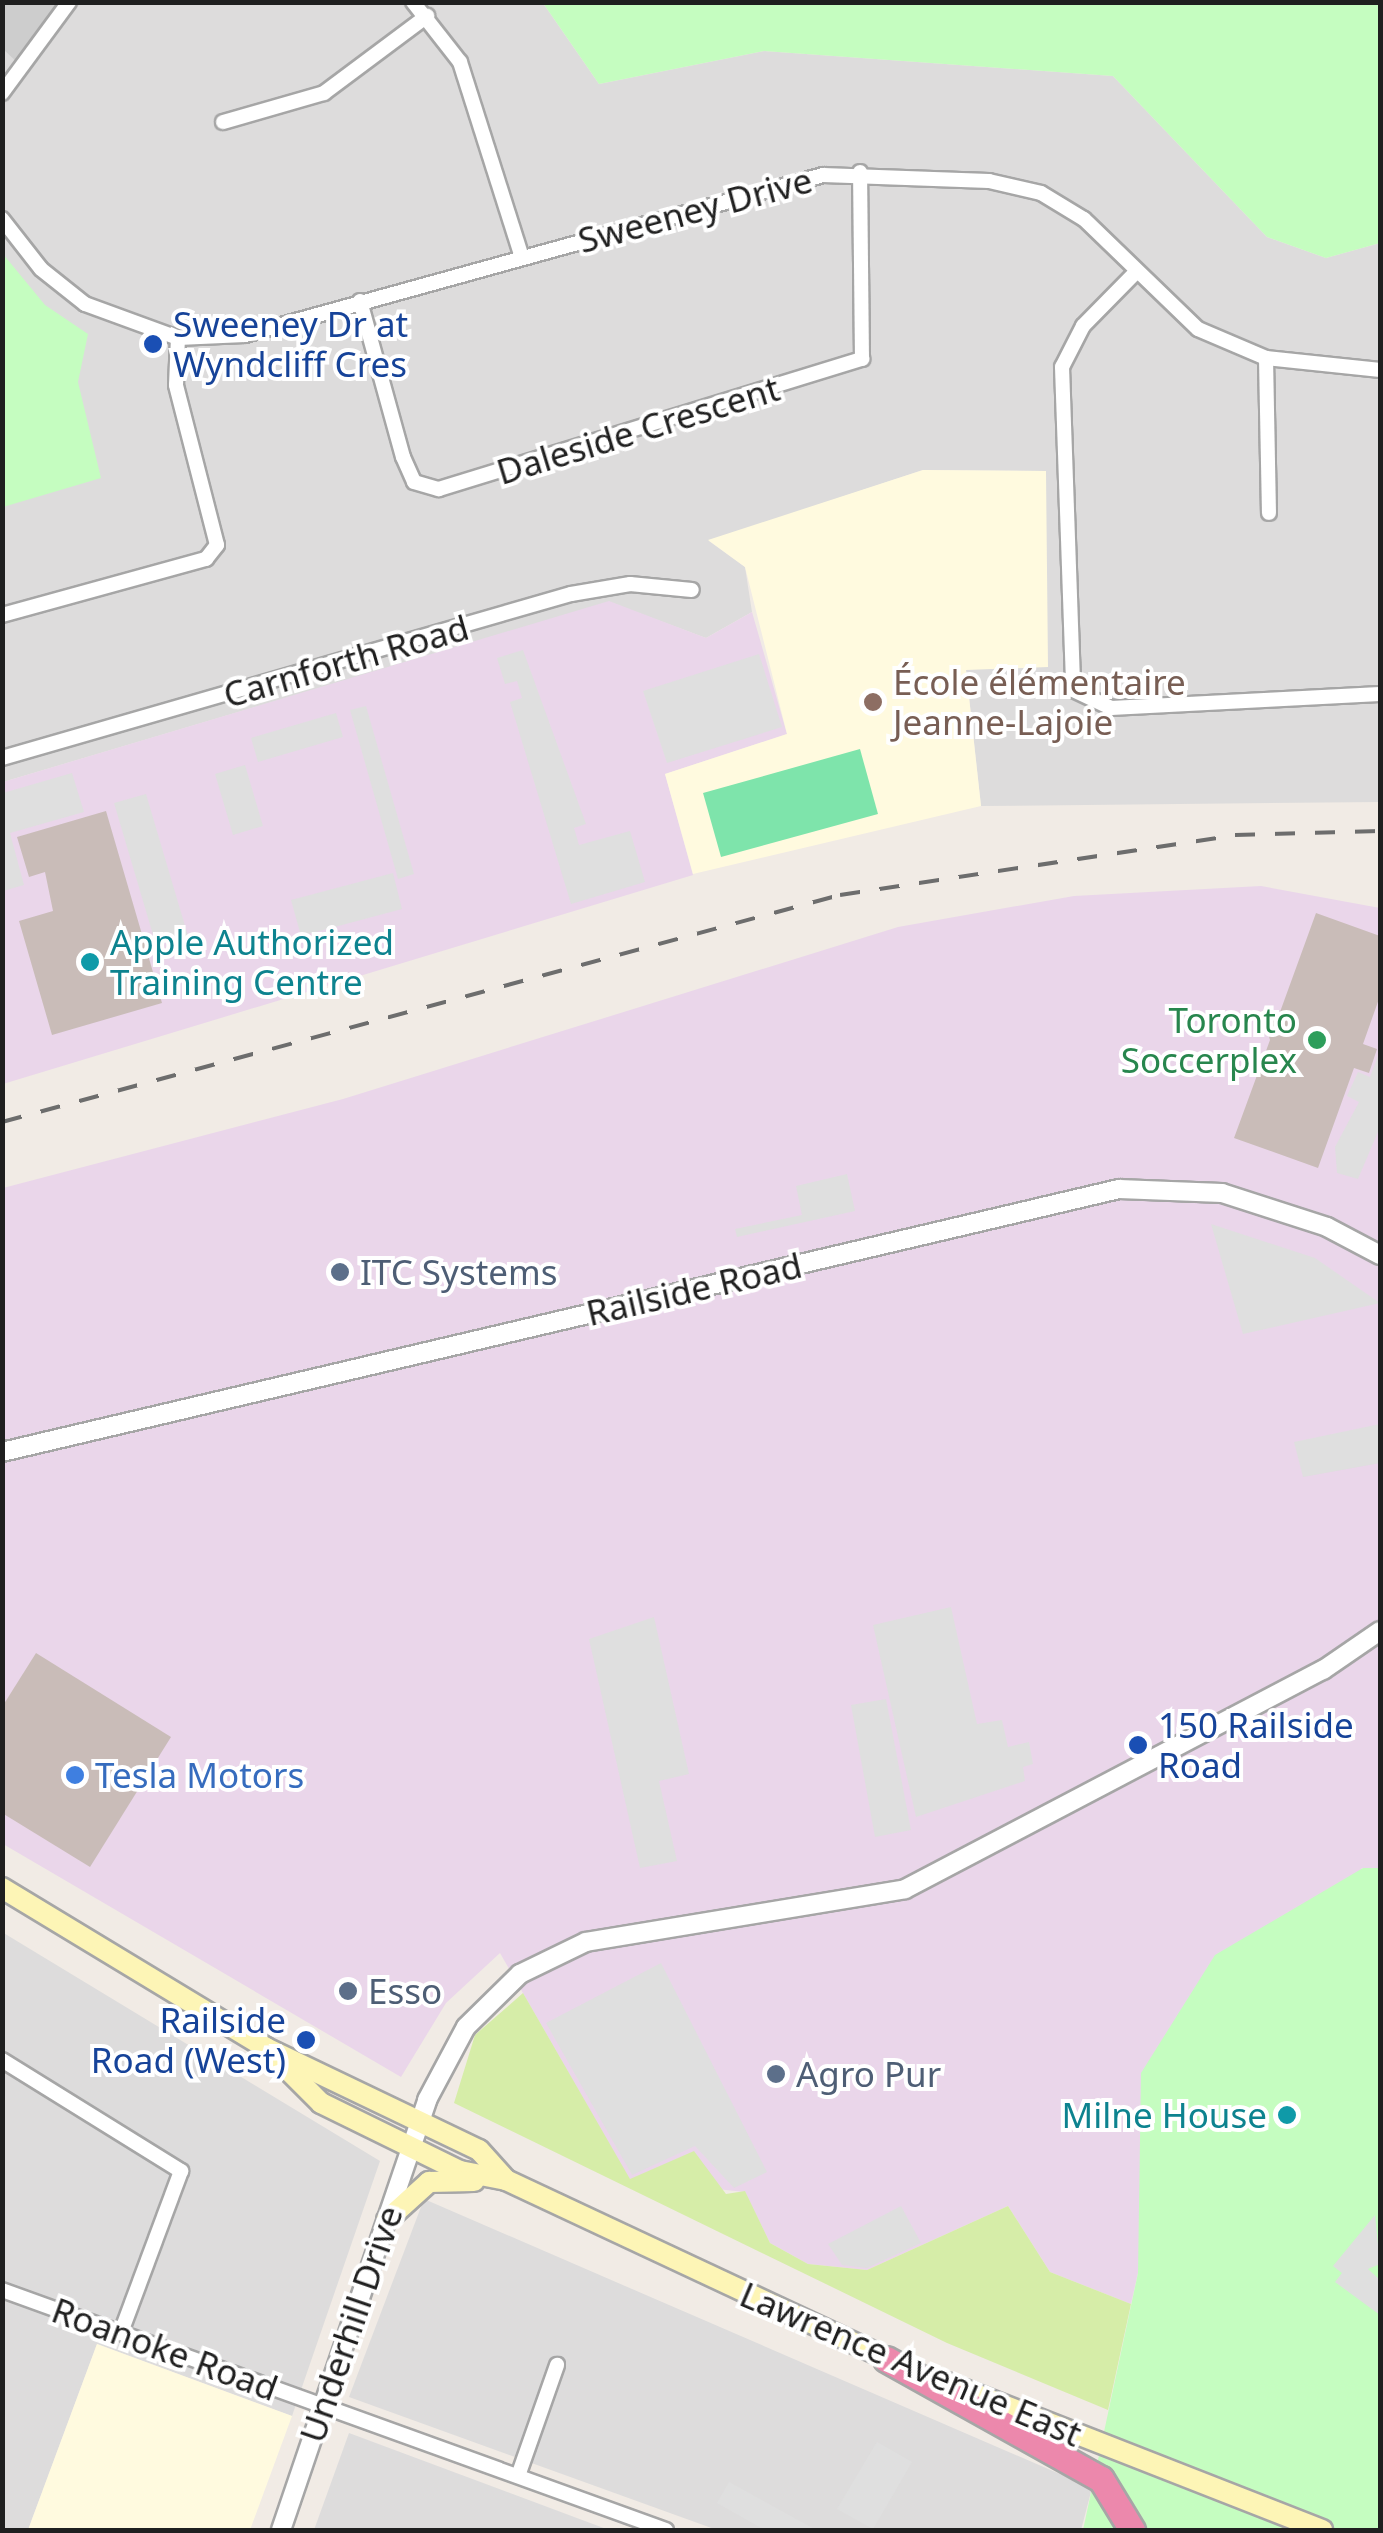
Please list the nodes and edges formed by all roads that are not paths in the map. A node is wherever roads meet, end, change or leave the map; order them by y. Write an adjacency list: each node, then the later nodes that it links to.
1 (69, 2): 4 (street)
2 (413, 2): 3 (street)
3 (427, 16): 5 (street); 8 (street)
4 (2, 93)
5 (224, 122)
6 (860, 172): 8 (street, Sweeney Drive); 9 (street, Sweeney Drive); 10 (street, Daleside Crescent)
7 (2, 220): 11 (street, Sweeney Drive)
8 (522, 257): 10 (street, Sweeney Drive)
9 (1135, 273): 12 (street, Sweeney Drive); 17 (street)
10 (360, 301): 11 (street, Sweeney Drive)
11 (178, 338): 16 (street)
12 (1266, 358): 13 (street, Sweeney Drive); 14 (street)
13 (1380, 370)
14 (1269, 513)
15 (692, 590): 18 (street, Carnforth Road)
16 (2, 615)
17 (1380, 694)
18 (2, 758)
19 (1380, 1255): 20 (street, Railside Road)
20 (2, 1452)
21 (1380, 1631): 25 (street)
22 (2, 1888): 23 (main road, Lawrence Avenue East)
23 (266, 2048): 25 (main road, Lawrence Avenue East); 26 (main road, Lawrence Avenue East)
24 (2, 2060): 30 (street)
25 (420, 2117): 26 (street, Underhill Drive); 27 (main road, Lawrence Avenue East)
26 (408, 2144): 27 (main road, Lawrence Avenue East); 28 (street, Underhill Drive)
27 (506, 2180): 28 (main road); 31 (main road, Lawrence Avenue East)
28 (387, 2220): 33 (street, Underhill Drive)
29 (4, 2295): 30 (street, Roanoke Road)
30 (121, 2332): 33 (street, Roanoke Road)
31 (886, 2359): 37 (highway); 38 (main road, Lawrence Avenue East)
32 (557, 2365): 34 (street)
33 (322, 2406): 34 (street, Roanoke Road); 35 (street, Underhill Drive)
34 (518, 2476): 36 (street, Roanoke Road)
35 (281, 2530)
36 (666, 2530)
37 (1132, 2530)
38 (1322, 2530)

